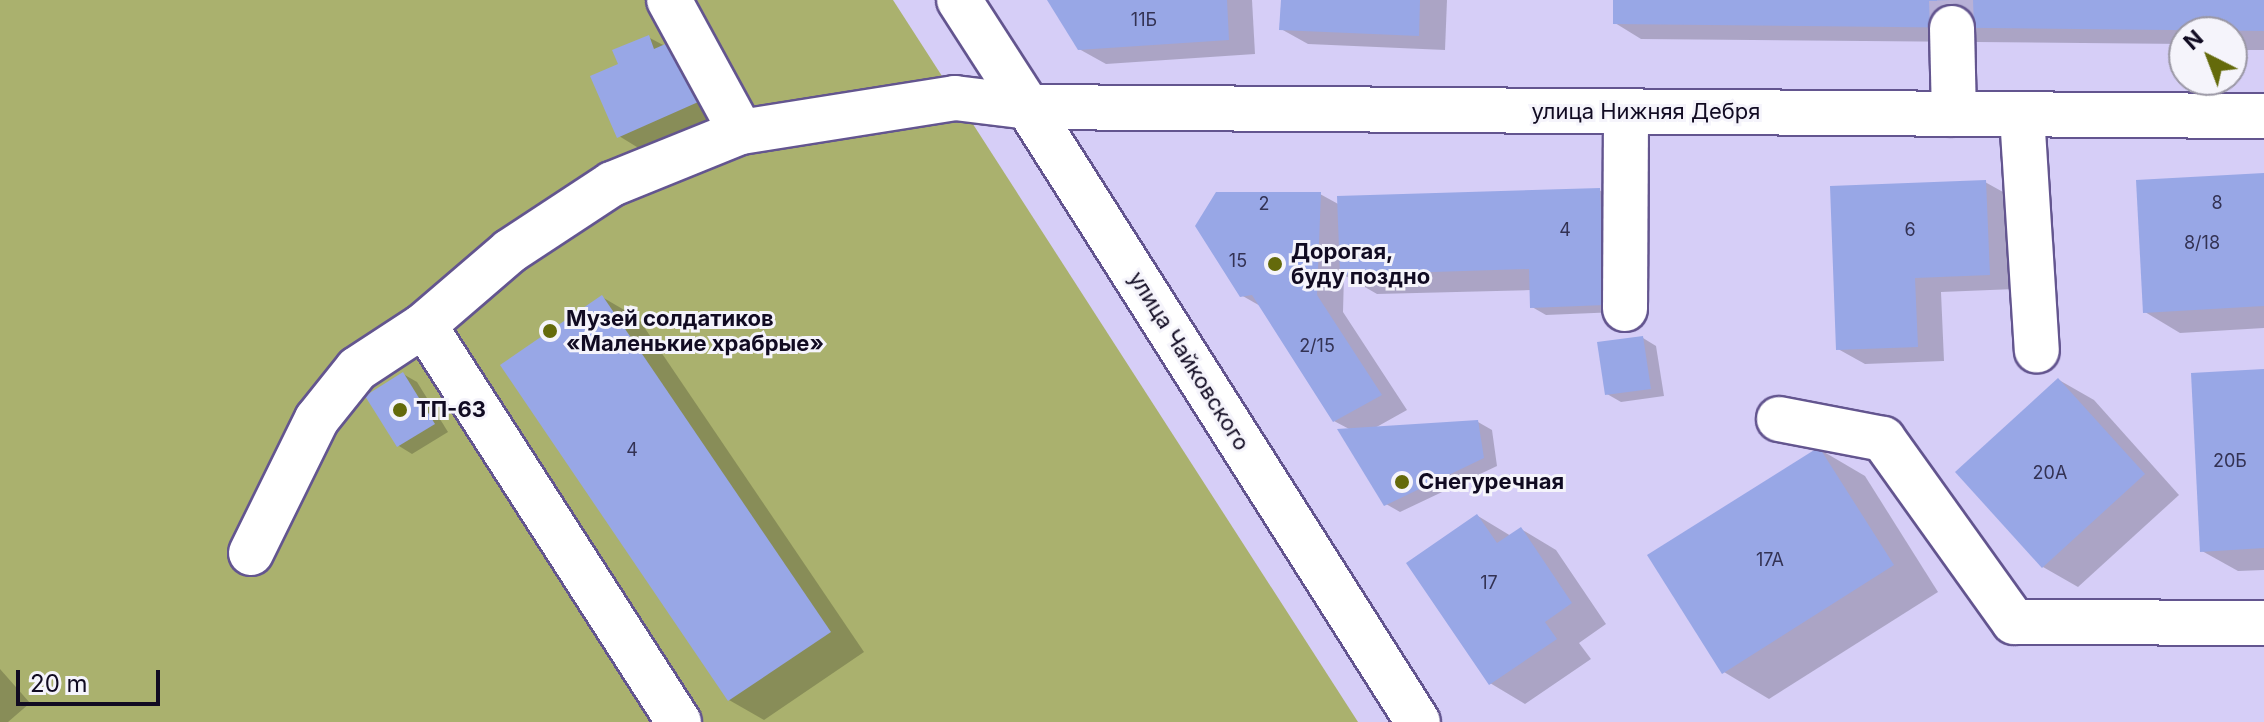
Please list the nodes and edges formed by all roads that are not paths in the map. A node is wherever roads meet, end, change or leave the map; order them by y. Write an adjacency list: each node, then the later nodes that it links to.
1 (669, 0): 9 (main road)
2 (959, 0): 4 (main road, улица Чайковского)
3 (1952, 28): 6 (main road)
4 (1028, 107): 5 (main road, улица Нижняя Дебря); 9 (main road, улица Нижняя Дебря); 17 (main road, улица Чайковского)
5 (1626, 112): 6 (main road, улица Нижняя Дебря); 10 (main road)
6 (1954, 114): 7 (main road, улица Нижняя Дебря)
7 (2022, 115): 8 (main road, улица Нижняя Дебря); 12 (main road)
8 (2264, 116)
9 (741, 132): 11 (main road, улица Нижняя Дебря)
10 (1625, 309)
11 (424, 325): 14 (main road, улица Нижняя Дебря); 16 (main road)
12 (2037, 351)
13 (1779, 419): 15 (main road)
14 (251, 553)
15 (2264, 623)
16 (679, 722)
17 (1418, 722)

